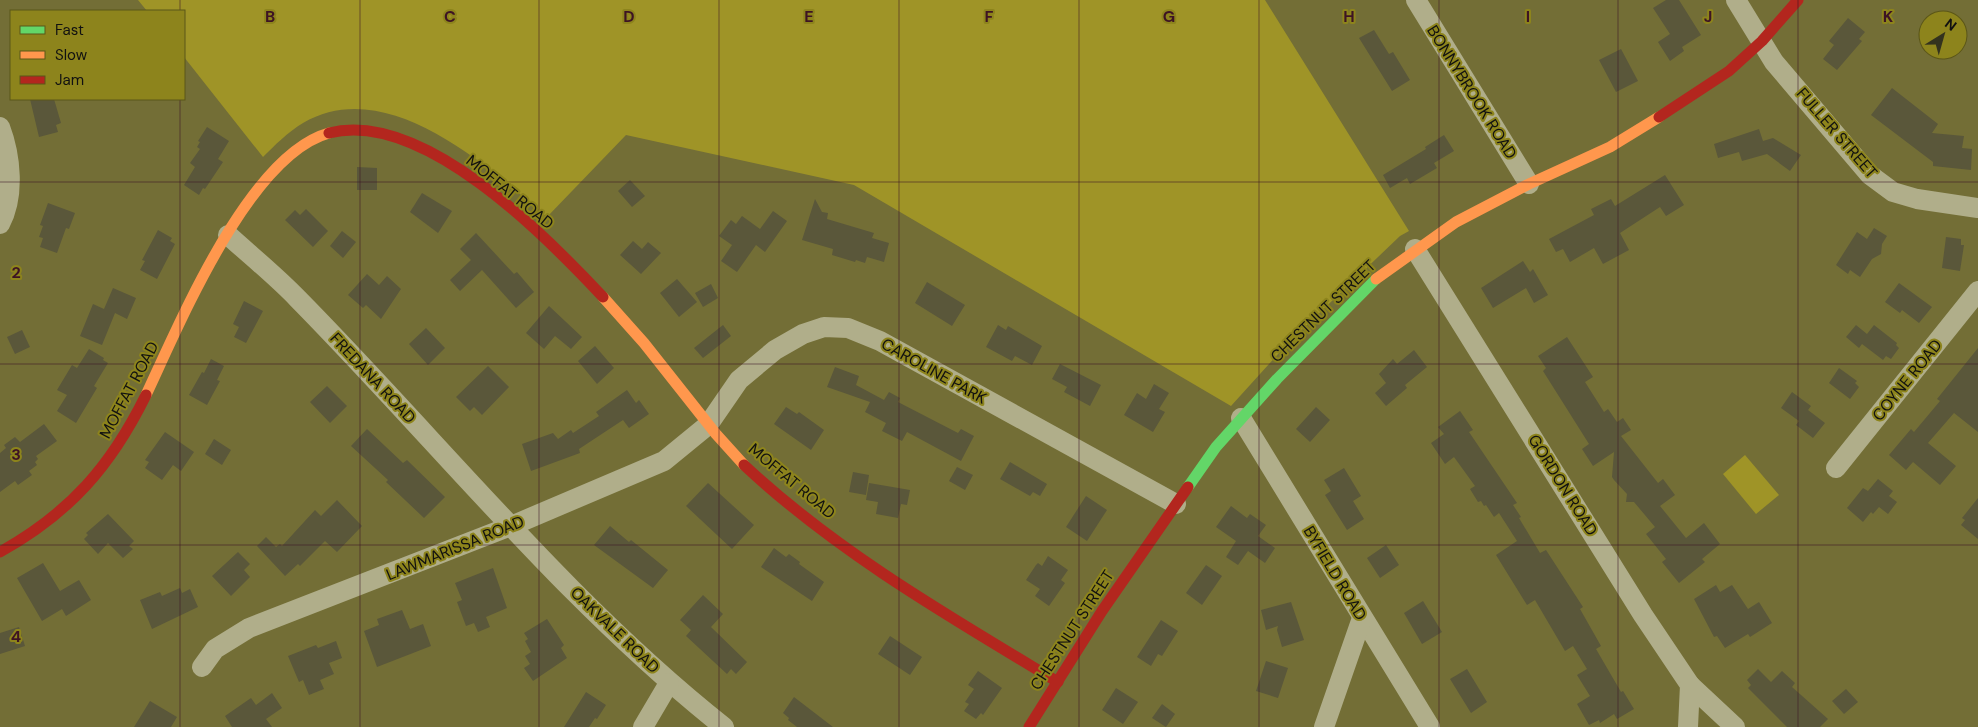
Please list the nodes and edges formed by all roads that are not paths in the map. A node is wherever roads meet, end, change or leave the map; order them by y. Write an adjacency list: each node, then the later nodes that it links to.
1 (1416, 0): 6 (street, BONNYBROOK ROAD)
2 (1736, 0): 4 (street, FULLER STREET)
3 (1798, 0): 4 (street, CHESTNUT STREET)
4 (1762, 41): 6 (street, CHESTNUT STREET); 7 (street, FULLER STREET)
5 (0, 127): 8 (street)
6 (1529, 184): 10 (street, CHESTNUT STREET)
7 (1978, 208)
8 (0, 224)
9 (228, 235): 13 (street, MOFFAT ROAD); 16 (street, FREDANA ROAD); 17 (street, MOFFAT ROAD)
10 (1415, 249): 12 (street, CHESTNUT STREET); 22 (street, GORDON ROAD)
11 (1978, 291): 14 (street, COYNE ROAD)
12 (1241, 418): 15 (street, CHESTNUT STREET); 18 (street, BYFIELD ROAD)
13 (708, 425): 15 (street, CAROLINE PARK); 16 (street, LAWMARISSA ROAD); 20 (street, MOFFAT ROAD)
14 (1836, 468)
15 (1176, 504): 20 (street, CHESTNUT STREET)
16 (511, 526): 19 (street, LAWMARISSA ROAD); 21 (street, OAKVALE ROAD)
17 (0, 552)
18 (1362, 618): 26 (street); 27 (street, BYFIELD ROAD)
19 (202, 667)
20 (1058, 682): 25 (street, CHESTNUT STREET)
21 (669, 683): 23 (street); 24 (street, OAKVALE ROAD)
22 (1690, 684): 28 (street); 29 (street, GORDON ROAD)
23 (643, 727)
24 (724, 727)
25 (1029, 727)
26 (1324, 727)
27 (1430, 727)
28 (1688, 727)
29 (1735, 727)

